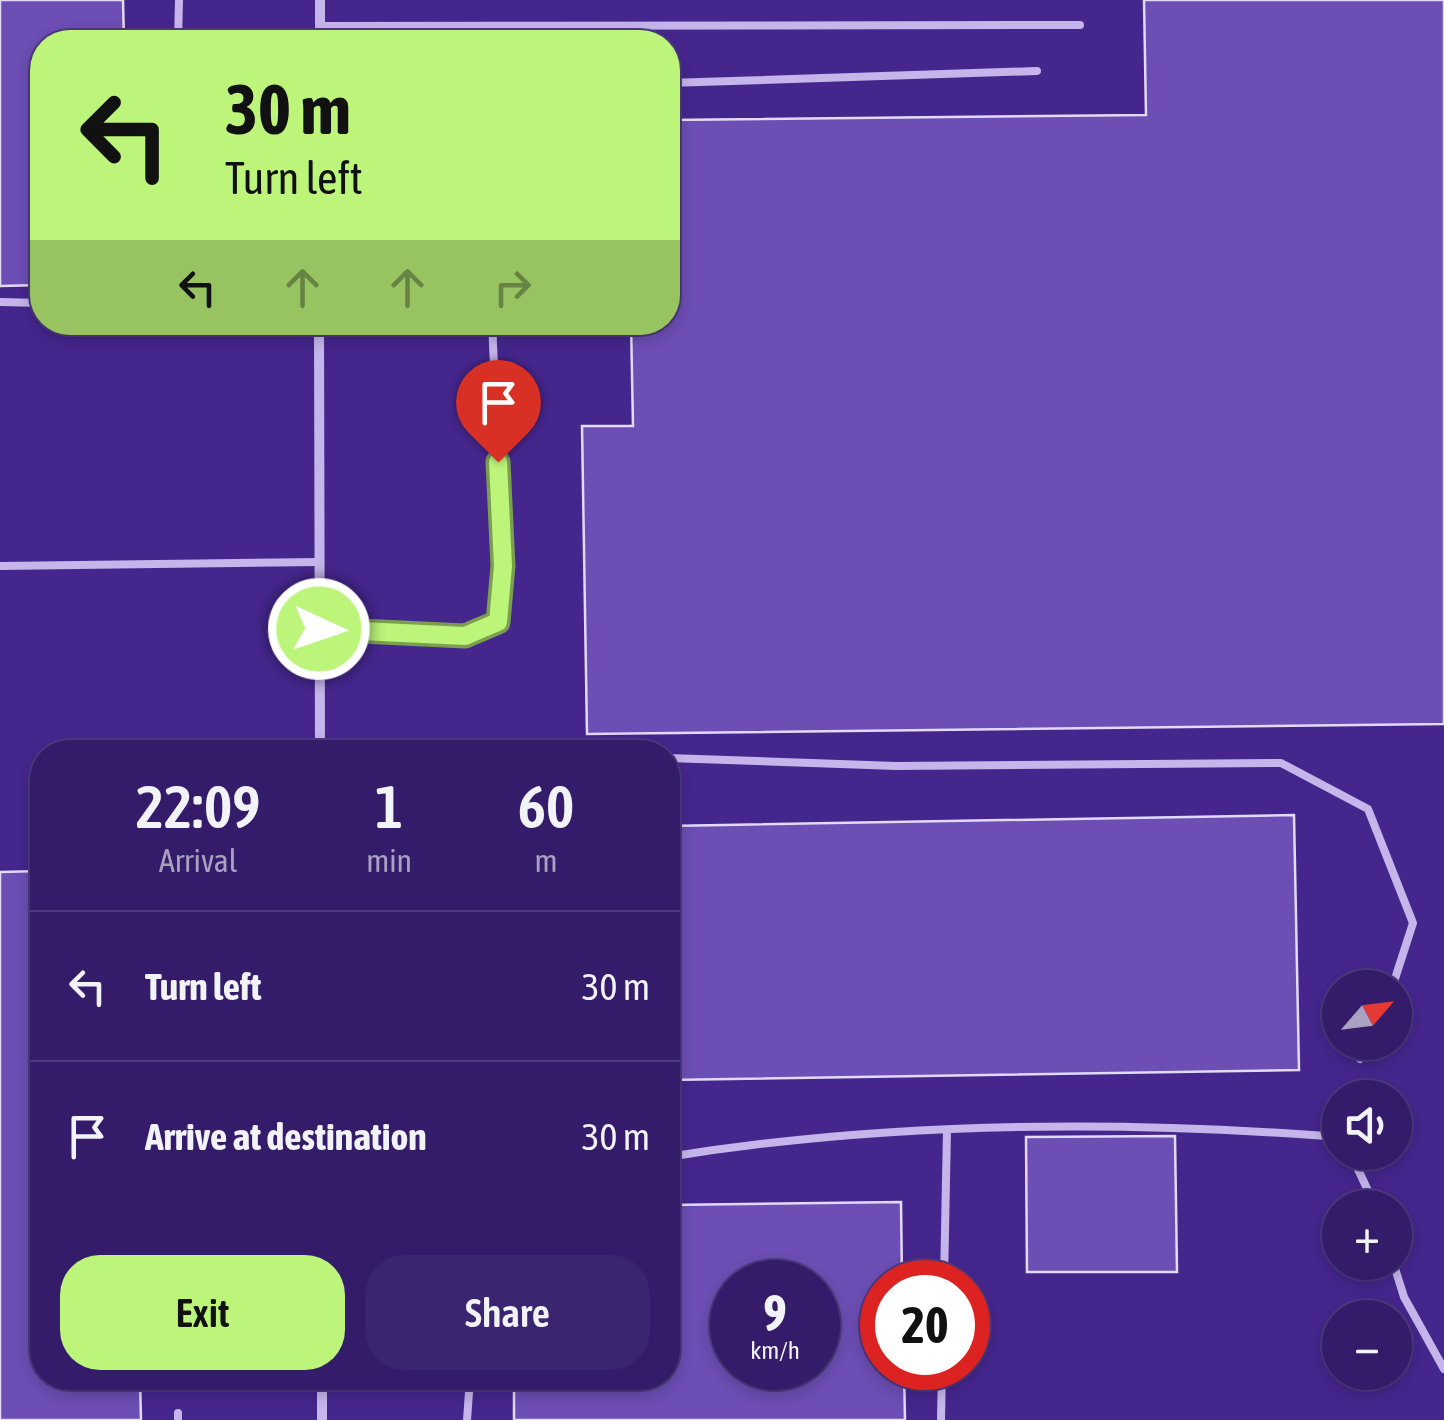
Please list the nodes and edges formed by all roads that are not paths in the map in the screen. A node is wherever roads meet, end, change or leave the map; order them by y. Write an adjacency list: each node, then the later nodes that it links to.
1 (179, 0): 5 (lane)
2 (320, 0): 4 (street)
3 (1080, 25): 4 (lane)
4 (320, 26): 6 (street)
5 (178, 30)
6 (320, 30)
7 (1037, 71): 8 (lane)
8 (680, 83)
9 (0, 302): 10 (lane)
10 (30, 303)
11 (319, 335): 13 (street)
12 (493, 335): 15 (lane)
13 (319, 562): 14 (lane); 15 (street)
14 (0, 566)
15 (319, 629): 16 (street)
16 (320, 740)
17 (680, 758): 18 (lane)
18 (1398, 970)
19 (947, 1130): 20 (lane); 21 (lane); 22 (lane)
20 (1322, 1136)
21 (680, 1155)
22 (944, 1260)
23 (1399, 1280): 24 (lane)
24 (1444, 1369)
25 (322, 1390): 28 (street)
26 (469, 1390): 29 (lane)
27 (942, 1390): 30 (lane)
28 (322, 1420)
29 (467, 1420)
30 (941, 1420)

